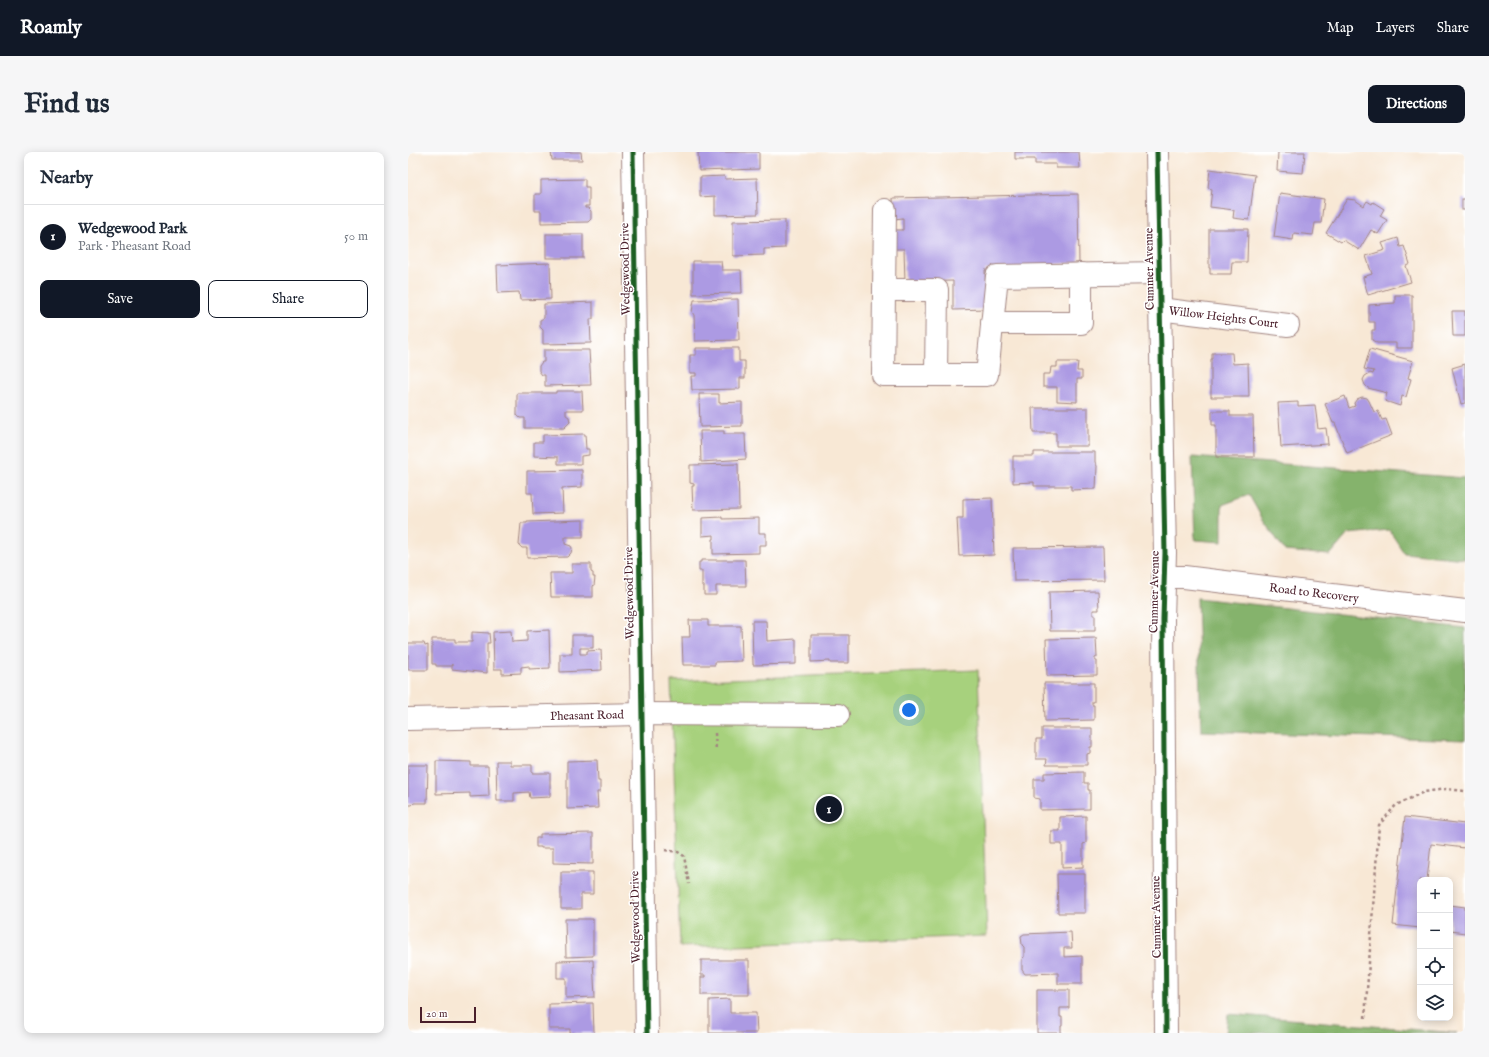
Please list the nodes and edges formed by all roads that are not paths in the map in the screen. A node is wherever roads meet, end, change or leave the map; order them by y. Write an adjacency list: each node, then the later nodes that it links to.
1 (633, 152): 13 (street, Wedgewood Drive)
2 (1157, 152): 4 (street, Cummer Avenue)
3 (885, 210): 6 (street)
4 (1159, 273): 5 (street); 7 (street, Cummer Avenue)
5 (1081, 274): 8 (street); 8 (street)
6 (884, 290): 10 (street); 10 (street)
7 (1159, 308): 9 (street, Willow Heights Court); 11 (street, Cummer Avenue)
8 (992, 323): 10 (street)
9 (1288, 325)
10 (936, 375)
11 (1163, 577): 12 (street, Road to Recovery); 17 (street, Cummer Avenue)
12 (1465, 611)
13 (641, 714): 14 (street, Pheasant Road); 15 (street, Pheasant Road); 16 (street, Wedgewood Drive)
14 (838, 714)
15 (408, 719)
16 (647, 1033)
17 (1166, 1033)

